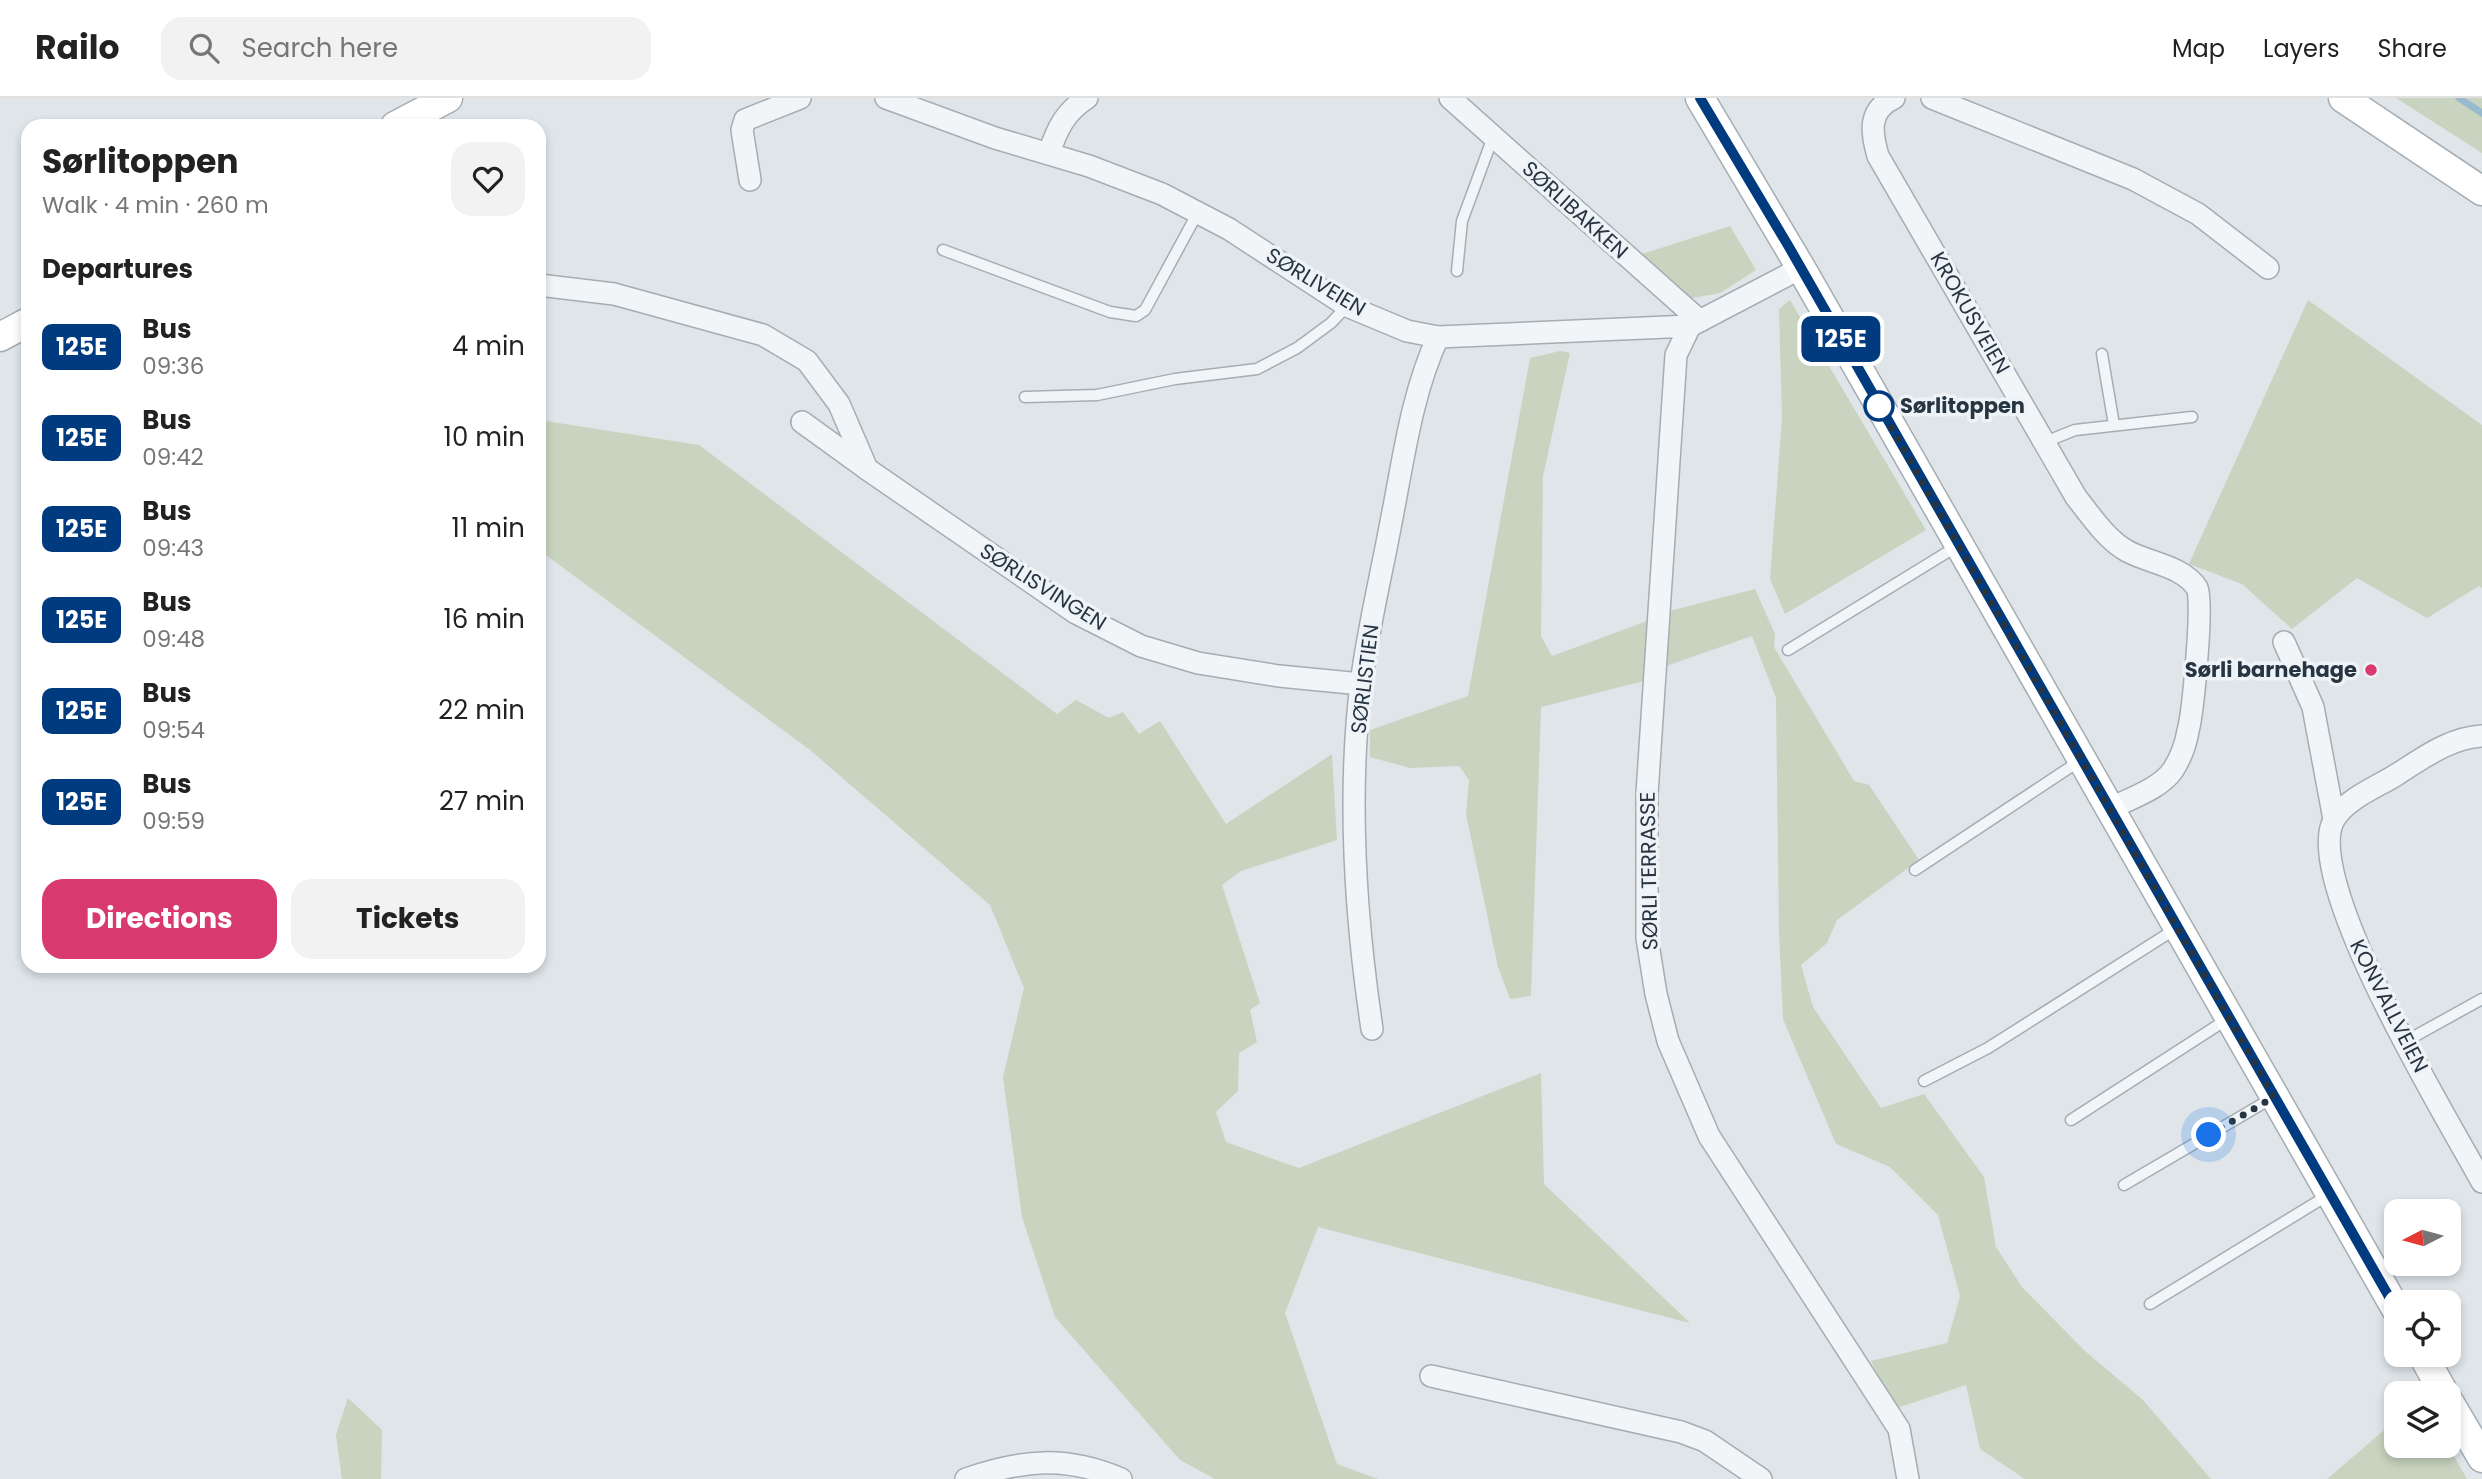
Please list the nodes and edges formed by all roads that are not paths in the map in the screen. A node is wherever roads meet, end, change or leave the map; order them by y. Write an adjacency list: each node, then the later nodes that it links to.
1 (448, 98): 10 (street)
2 (800, 98): 13 (street)
3 (886, 98): 12 (street, SØRLIVEIEN)
4 (1087, 98): 12 (street)
5 (1450, 98): 11 (street, SØRLIBAKKEN)
6 (1700, 98): 17 (street)
7 (1933, 98): 18 (street)
8 (2343, 98): 14 (street)
9 (1882, 100): 31 (street, KROKUSVEIEN)
10 (408, 119)
11 (1493, 136): 19 (lane); 22 (street, SØRLIBAKKEN)
12 (1049, 153): 15 (street, SØRLIVEIEN)
13 (750, 180)
14 (2482, 191)
15 (1197, 214): 16 (lane); 21 (street, SØRLIVEIEN)
16 (943, 250)
17 (1801, 268): 22 (street, SØRLIVEIEN); 33 (street)
18 (2269, 268)
19 (1457, 271)
20 (546, 286): 32 (street)
21 (1347, 306): 25 (street, SØRLIVEIEN); 27 (lane)
22 (1695, 324): 25 (street, SØRLIVEIEN); 63 (street, SØRLI TERRASSE)
23 (21, 325): 24 (street)
24 (0, 337)
25 (1438, 337): 36 (street, SØRLISTIEN)
26 (2102, 354): 30 (lane)
27 (1025, 397)
28 (2192, 417): 30 (lane)
29 (802, 422): 32 (street, SØRLISVINGEN)
30 (2114, 425): 31 (lane)
31 (2045, 442): 39 (street, KROKUSVEIEN)
32 (867, 469): 36 (street, SØRLISVINGEN)
33 (1959, 545): 35 (lane); 38 (street)
34 (2284, 642): 40 (street, KONVALLVEIEN)
35 (1788, 650)
36 (1361, 684): 45 (street, SØRLISTIEN)
37 (2482, 736): 40 (street)
38 (2081, 760): 39 (street); 41 (lane)
39 (2109, 808): 42 (street)
40 (2334, 819): 46 (street, KONVALLVEIEN)
41 (1915, 870)
42 (2178, 928): 44 (street); 47 (lane)
43 (2482, 999): 46 (lane)
44 (2229, 1018): 48 (street); 49 (lane)
45 (1372, 1029)
46 (2406, 1041): 50 (street, KONVALLVEIEN)
47 (1924, 1081)
48 (2274, 1097): 51 (lane); 52 (street)
49 (2071, 1120)
50 (2482, 1182)
51 (2124, 1185)
52 (2330, 1194): 53 (street); 54 (lane)
53 (2385, 1290)
54 (2150, 1304)
55 (1432, 1376): 62 (street)
56 (2461, 1422): 57 (street)
57 (2482, 1458)
58 (1027, 1462): 59 (street); 60 (lane); 61 (street)
59 (965, 1479)
60 (1007, 1479)
61 (1121, 1479)
62 (1761, 1479)
63 (1908, 1479)

